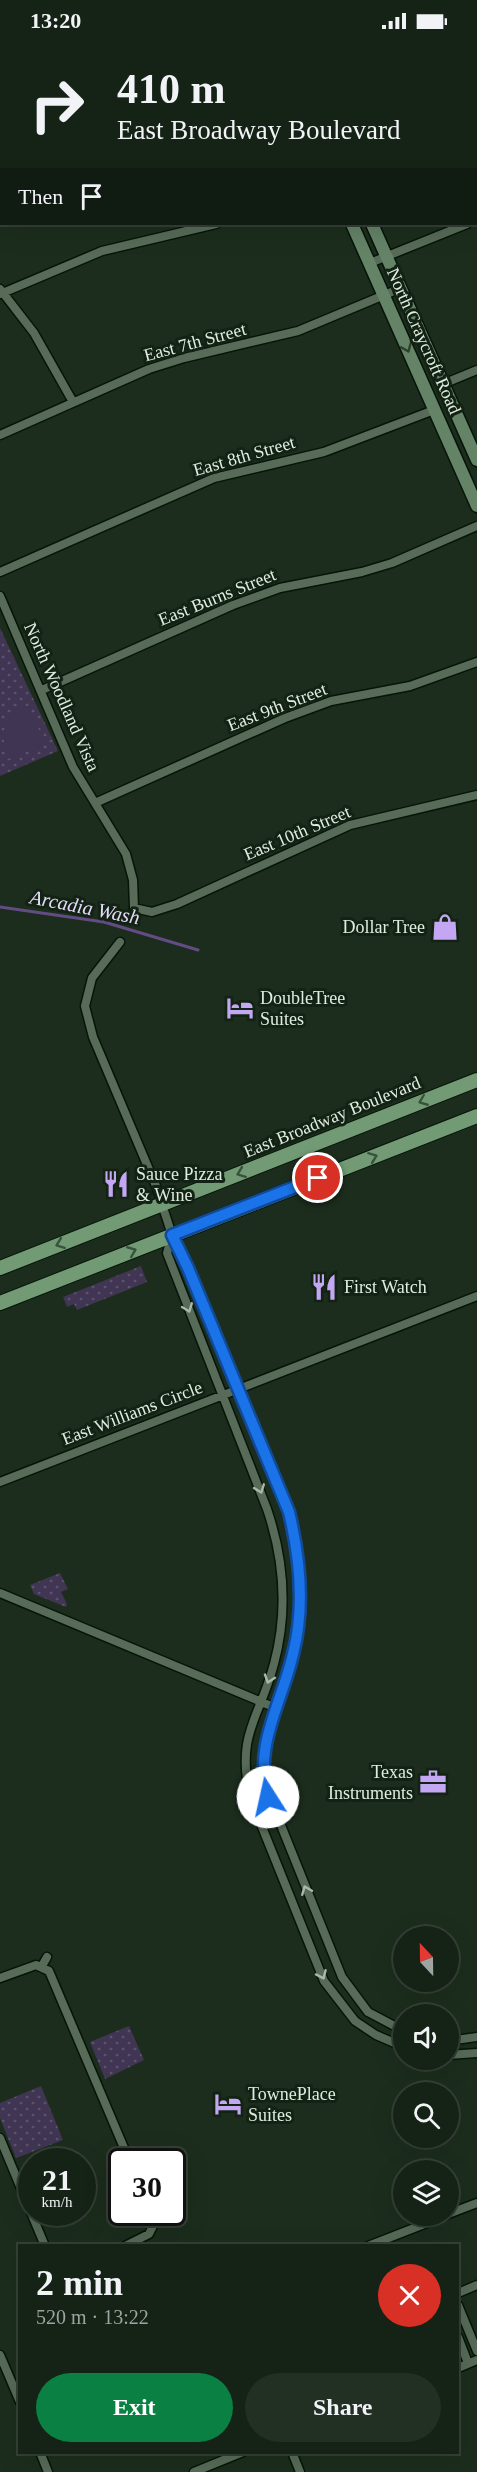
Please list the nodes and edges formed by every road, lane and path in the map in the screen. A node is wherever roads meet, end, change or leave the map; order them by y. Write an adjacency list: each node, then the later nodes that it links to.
1 (212, 225): 8 (street)
2 (352, 225): 6 (main road, North Craycroft Road)
3 (372, 225): 5 (main road, North Craycroft Road)
4 (465, 225): 5 (street)
5 (387, 257): 6 (street); 7 (main road, North Craycroft Road)
6 (370, 263): 9 (main road, North Craycroft Road)
7 (401, 288): 9 (street, East 7th Street); 11 (main road, North Craycroft Road)
8 (1, 292): 12 (street)
9 (384, 294): 12 (street, East 7th Street); 13 (main road, North Craycroft Road, one-way to 13)
10 (477, 370): 11 (street)
11 (443, 384): 15 (main road, North Craycroft Road)
12 (73, 402): 14 (street, East 7th Street)
13 (434, 410): 16 (main road, North Craycroft Road); 18 (street, East 8th Street)
14 (0, 435)
15 (477, 460)
16 (477, 506)
17 (477, 526): 21 (street, East Burns Street)
18 (0, 572)
19 (0, 596): 21 (street, North Woodland Vista)
20 (477, 662): 23 (street, East 9th Street)
21 (42, 690): 23 (street, North Woodland Vista)
22 (477, 795): 24 (street, East 10th Street)
23 (96, 803): 24 (street, North Woodland Vista)
24 (134, 908)
25 (120, 942): 28 (street)
26 (477, 1080): 28 (main road, East Broadway Boulevard, one-way to 28)
27 (477, 1116): 29 (main road, one-way to 27)
28 (162, 1204): 29 (street); 30 (main road, East Broadway Boulevard, one-way to 30)
29 (172, 1235): 32 (main road, one-way to 29); 33 (street); 34 (street, one-way to 34)
30 (0, 1268)
31 (477, 1296): 33 (street, East Williams Circle)
32 (0, 1303)
33 (238, 1390): 34 (street, East Williams Circle); 38 (street)
34 (223, 1396): 35 (street, East Williams Circle); 37 (street, one-way to 37)
35 (0, 1482)
36 (0, 1593): 37 (street)
37 (260, 1703): 38 (street); 45 (street, one-way to 45)
38 (276, 1708): 42 (street, one-way to 38)
39 (47, 1957): 40 (street)
40 (42, 1966): 41 (street); 49 (street)
41 (0, 1978)
42 (393, 2025)
43 (477, 2037): 44 (street)
44 (459, 2039)
45 (393, 2043)
46 (477, 2053): 47 (street)
47 (459, 2054)
48 (0, 2138): 50 (street)
49 (124, 2148)
50 (4, 2158): 55 (street)
51 (477, 2203): 52 (street)
52 (459, 2210)
53 (154, 2226): 56 (street)
54 (419, 2226): 57 (street)
55 (44, 2244)
56 (130, 2244)
57 (373, 2244)
58 (477, 2286): 59 (street)
59 (459, 2293)
60 (459, 2307): 62 (street)
61 (459, 2340): 65 (street)
62 (477, 2351)
63 (0, 2355): 67 (street)
64 (477, 2360): 65 (street)
65 (468, 2363): 66 (street)
66 (459, 2367)
67 (4, 2374): 68 (street)
68 (16, 2386)
69 (41, 2454): 72 (street)
70 (238, 2454): 73 (street)
71 (293, 2454): 74 (street)
72 (48, 2472)
73 (194, 2472)
74 (300, 2472)

